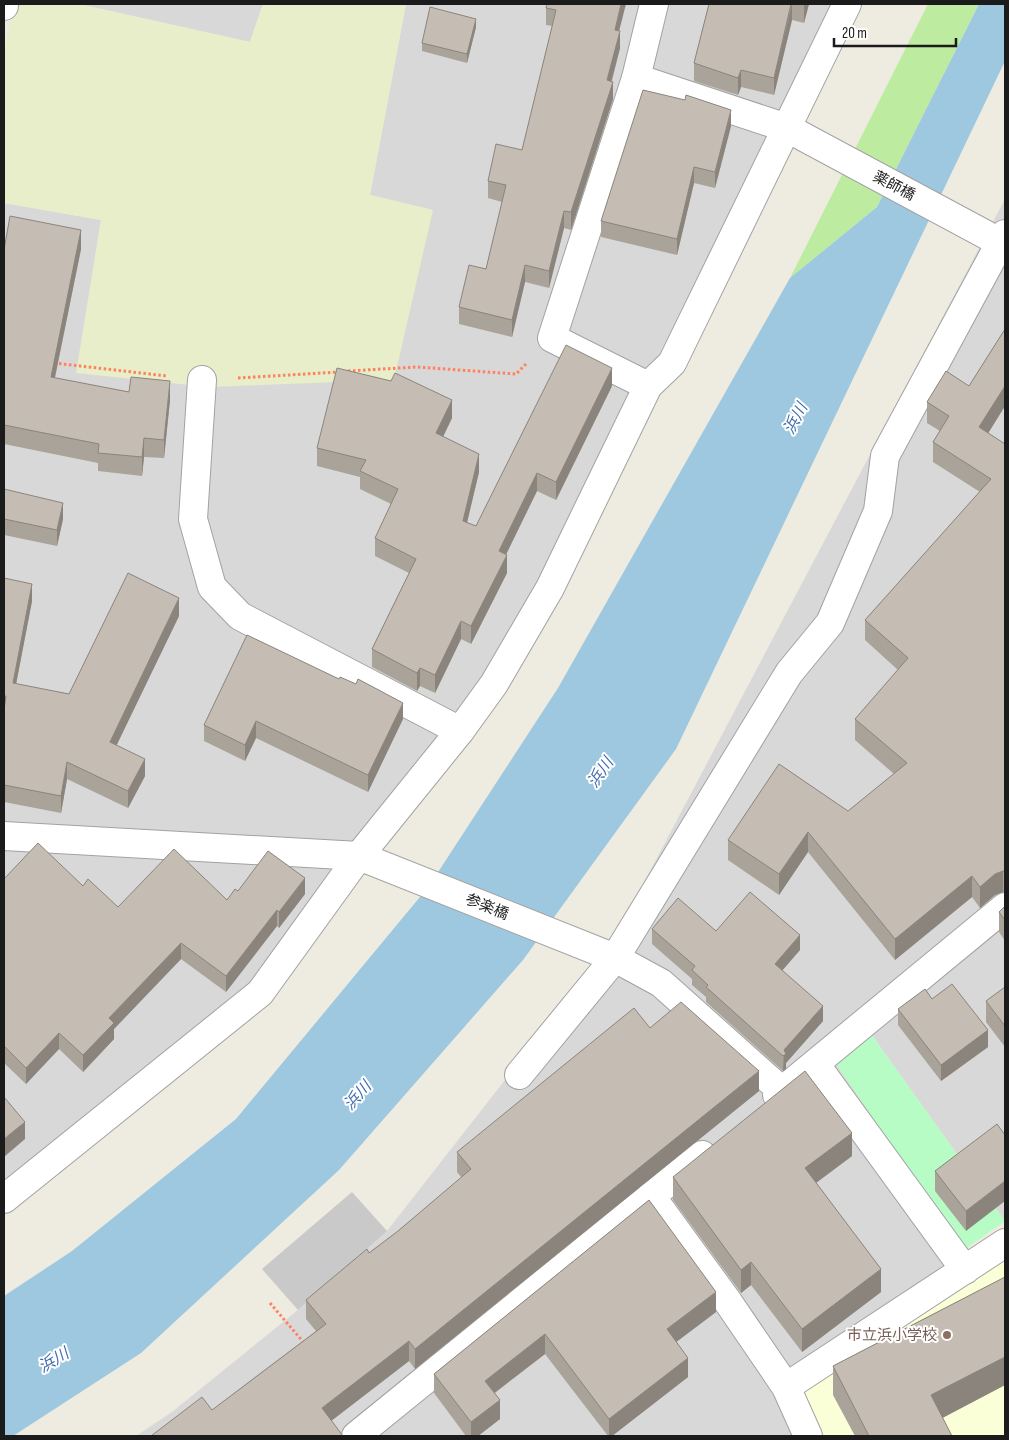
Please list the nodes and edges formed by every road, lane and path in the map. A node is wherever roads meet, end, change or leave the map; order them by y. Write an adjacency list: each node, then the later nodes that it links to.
1 (654, 4): 3 (street)
2 (847, 4): 4 (street)
3 (636, 78): 4 (street, 薬師橋); 6 (street)
4 (787, 128): 5 (street, 薬師橋); 9 (street)
5 (1004, 241): 14 (street)
6 (552, 338): 8 (path); 9 (street)
7 (51, 362): 8 (path)
8 (202, 380): 10 (street)
9 (648, 386): 10 (street)
10 (460, 731): 12 (street)
11 (4, 836): 12 (street, 参楽橋)
12 (359, 856): 14 (street, 参楽橋); 21 (street)
13 (1005, 907): 15 (street)
14 (615, 958): 16 (street); 17 (street, 参楽橋)
15 (816, 1065): 17 (street); 23 (street)
16 (519, 1075)
17 (782, 1091): 18 (street)
18 (759, 1109)
19 (720, 1140): 20 (street)
20 (651, 1196): 26 (street); 27 (street)
21 (4, 1200)
22 (1005, 1244): 23 (street)
23 (965, 1270): 26 (street)
24 (270, 1303): 25 (path)
25 (308, 1348)
26 (786, 1386): 28 (street)
27 (356, 1436)
28 (808, 1436)

